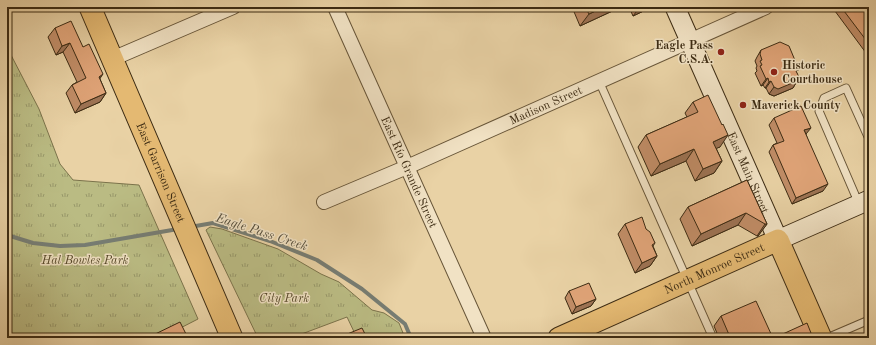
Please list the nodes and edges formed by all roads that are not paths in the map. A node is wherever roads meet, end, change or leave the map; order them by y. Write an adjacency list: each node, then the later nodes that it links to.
1 (90, 7): 7 (main road, East Garrison Street)
2 (233, 7): 7 (street)
3 (335, 7): 10 (street, East Río Grande Street)
4 (675, 7): 6 (main road, East Main Street)
5 (766, 7): 6 (street, Madison Street)
6 (690, 42): 8 (street, Madison Street); 13 (main road, East Main Street)
7 (112, 59): 16 (main road, East Garrison Street)
8 (599, 81): 10 (street, Madison Street); 14 (lane)
9 (869, 139): 12 (lane)
10 (406, 167): 11 (street, Madison Street); 17 (street, East Río Grande Street)
11 (324, 202)
12 (864, 202): 13 (main road, North Monroe Street)
13 (778, 240): 14 (main road, North Monroe Street); 20 (main road, East Main Street)
14 (687, 281): 18 (main road, North Monroe Street); 19 (lane)
15 (869, 320): 21 (lane)
16 (232, 338)
17 (484, 338)
18 (559, 338)
19 (713, 338)
20 (821, 338)
21 (827, 338)

